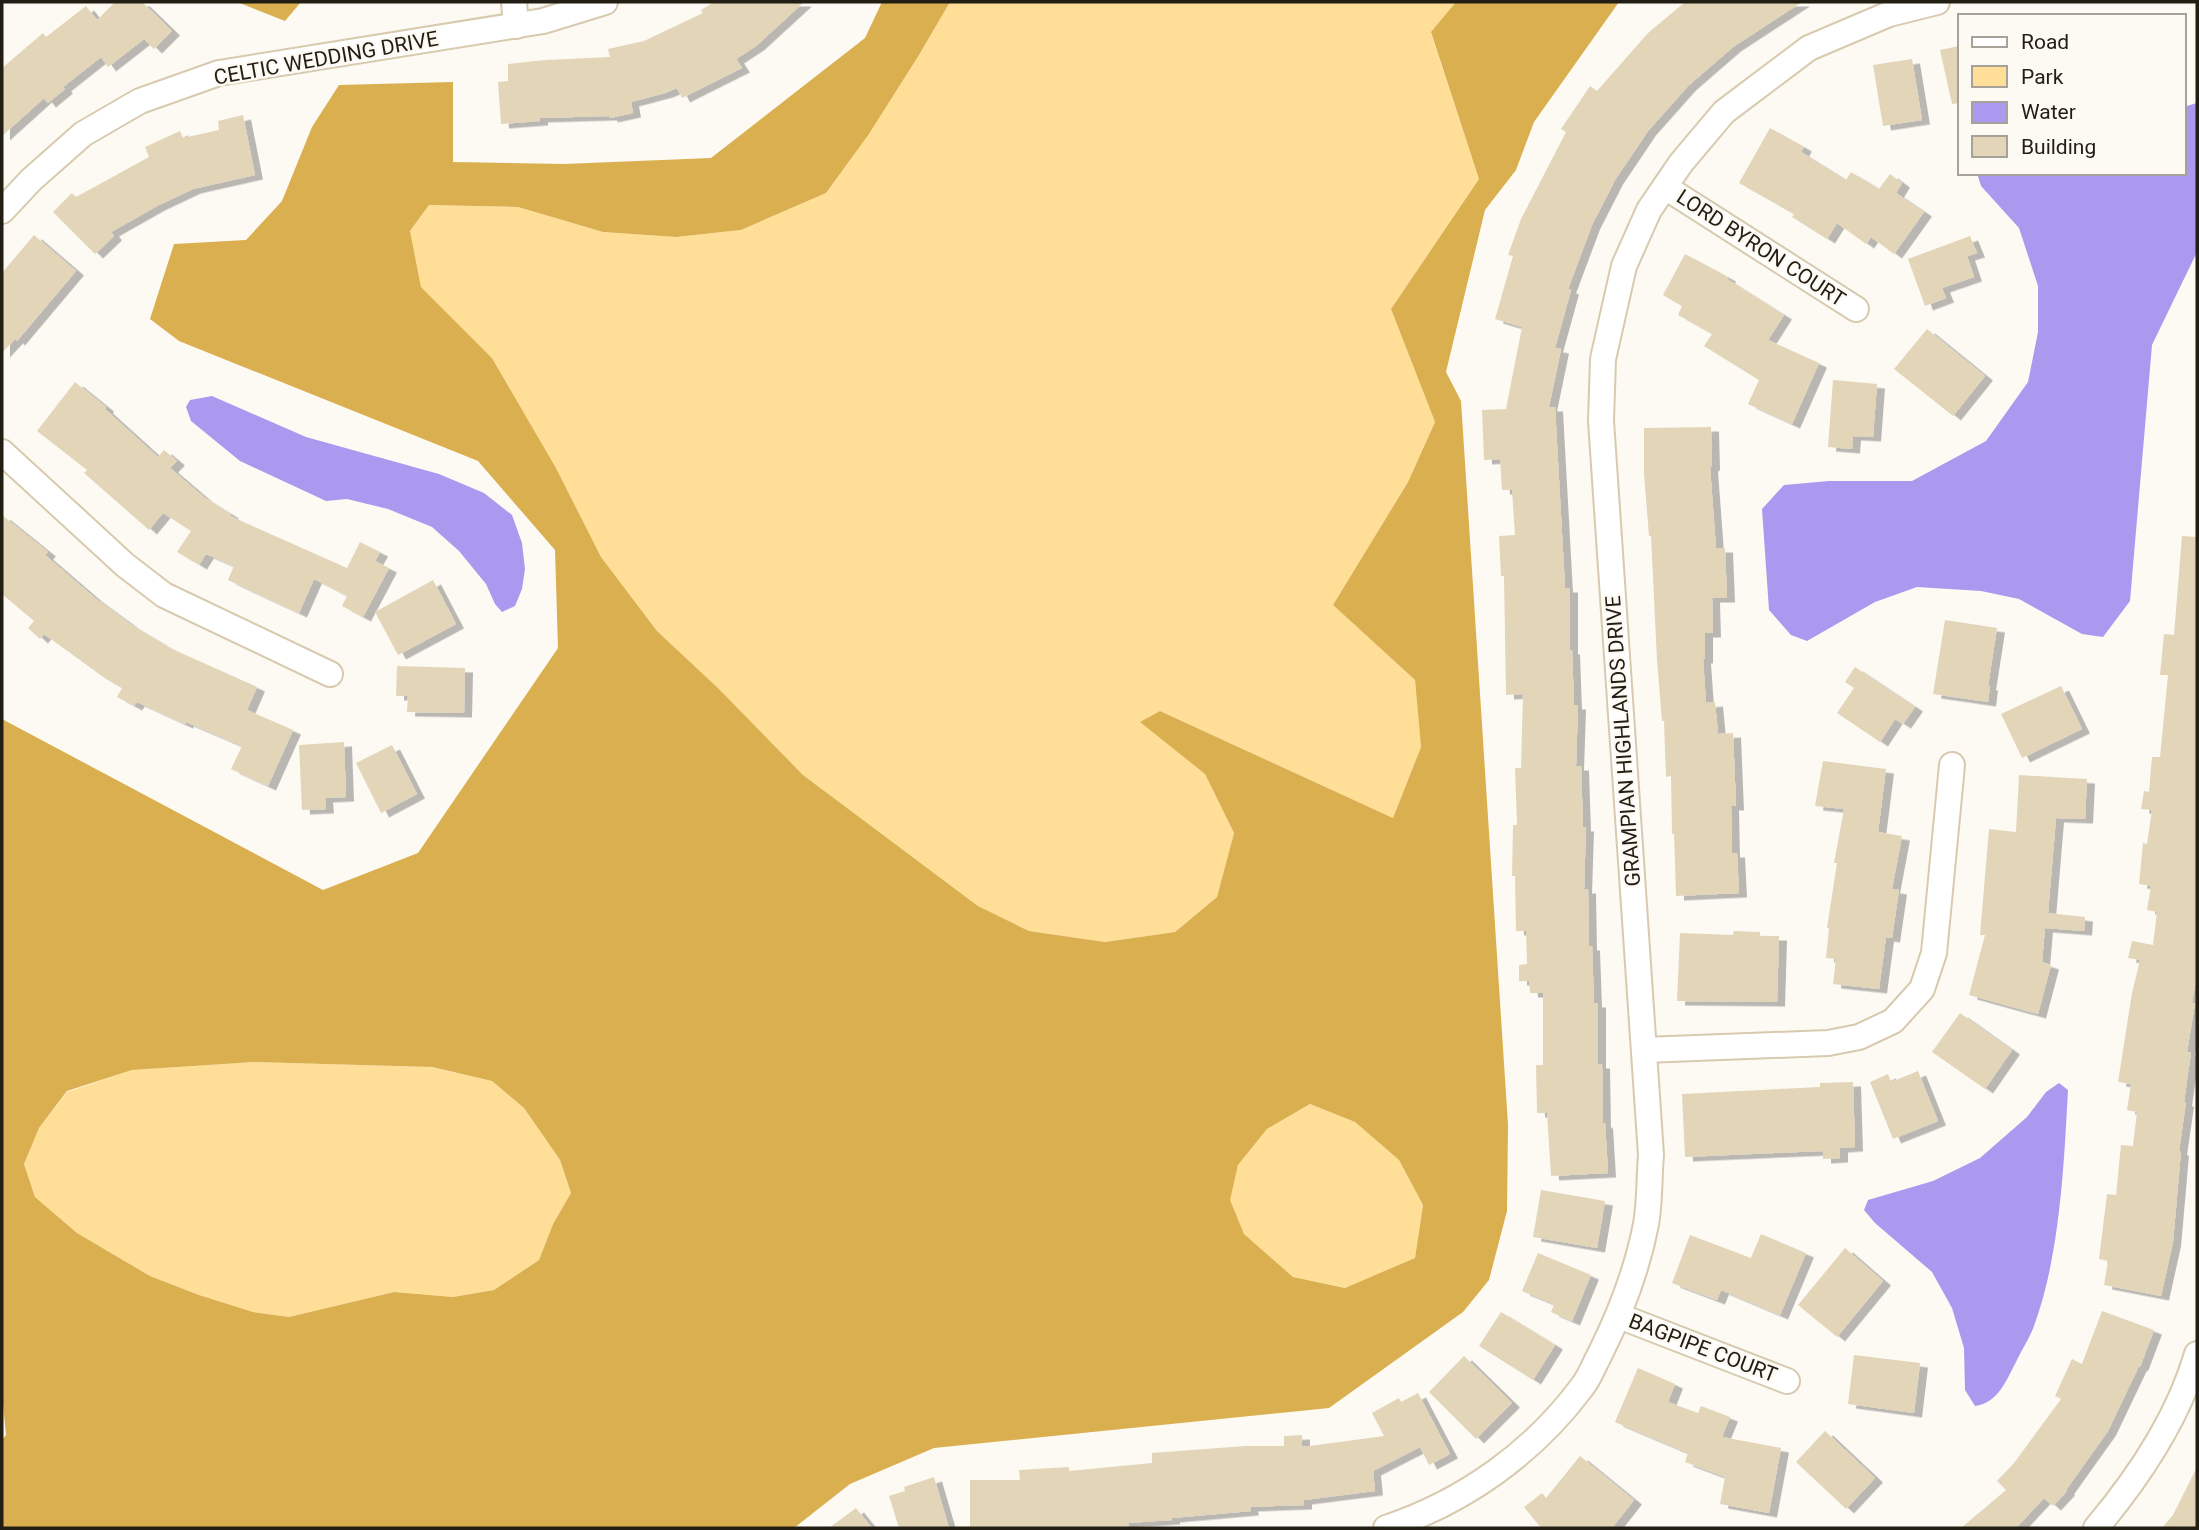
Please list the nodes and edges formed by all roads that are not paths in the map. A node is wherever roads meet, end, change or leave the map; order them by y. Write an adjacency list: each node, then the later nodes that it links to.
1 (605, 2): 3 (street, CELTIC WEDDING DRIVE)
2 (1937, 2): 4 (street, GRAMPIAN HIGHLANDS DRIVE)
3 (515, 14): 5 (street, CELTIC WEDDING DRIVE)
4 (1665, 187): 6 (street, LORD BYRON COURT); 10 (street, GRAMPIAN HIGHLANDS DRIVE)
5 (2, 211)
6 (1856, 309)
7 (2, 452): 8 (street)
8 (330, 674)
9 (1952, 765): 10 (street)
10 (1644, 1051): 11 (street, GRAMPIAN HIGHLANDS DRIVE)
11 (1619, 1316): 13 (street, BAGPIPE COURT); 14 (street, GRAMPIAN HIGHLANDS DRIVE)
12 (2197, 1354): 15 (street)
13 (1787, 1381)
14 (1386, 1528)
15 (2096, 1528)

